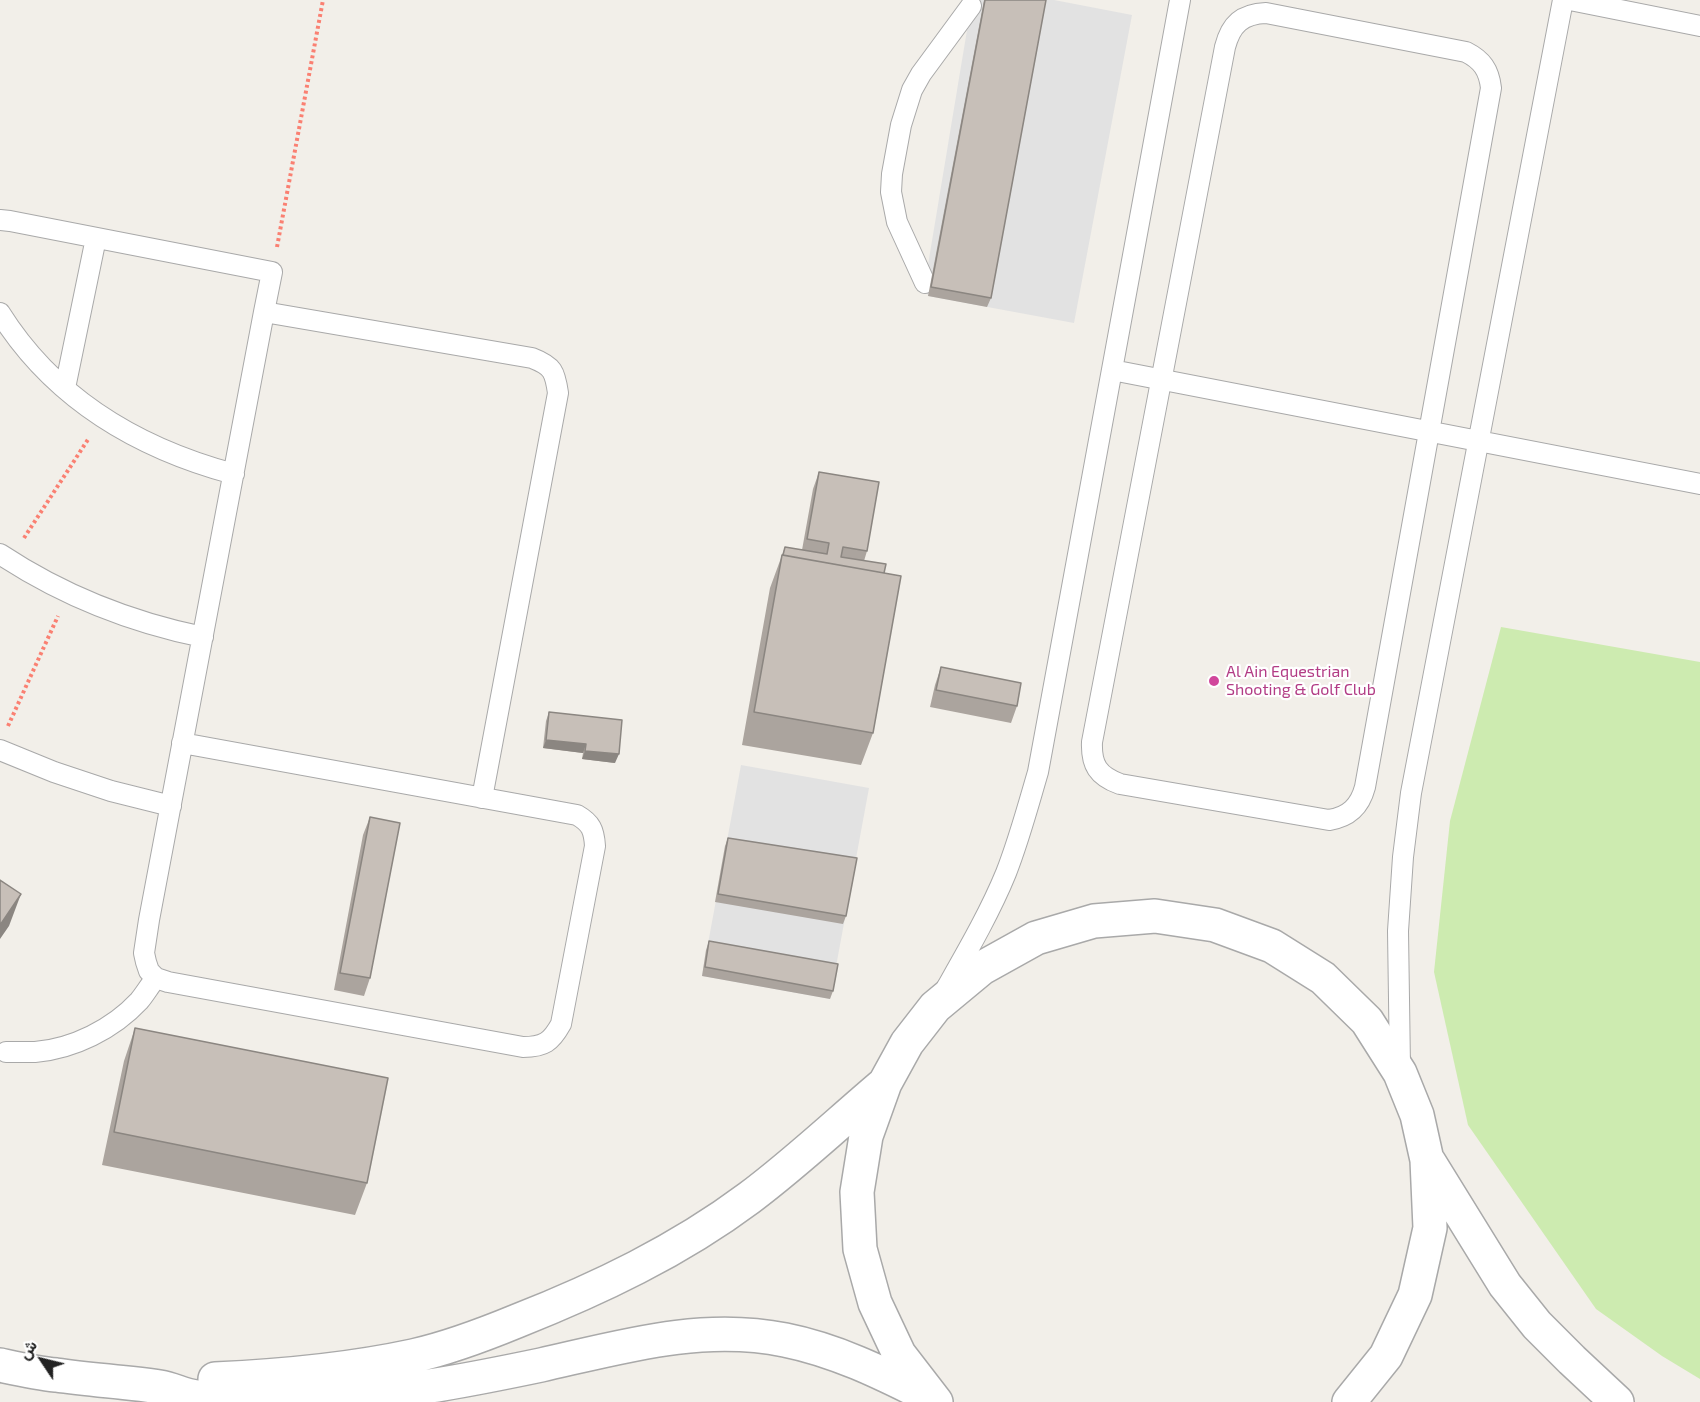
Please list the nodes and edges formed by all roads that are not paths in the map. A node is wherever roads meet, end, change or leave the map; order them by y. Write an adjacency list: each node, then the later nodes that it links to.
1 (1180, 0): 12 (lane)
2 (1563, 0): 16 (lane)
3 (1570, 0): 5 (lane)
4 (971, 6): 9 (lane)
5 (1640, 7): 6 (lane)
6 (1700, 26)
7 (0, 220): 8 (lane)
8 (96, 238): 10 (lane); 14 (lane)
9 (925, 283)
10 (264, 312): 17 (lane); 23 (lane)
11 (0, 313): 14 (lane)
12 (1112, 370): 13 (lane); 26 (lane)
13 (1161, 380): 15 (lane); 15 (lane); 15 (lane)
14 (65, 388): 17 (lane)
15 (1429, 431): 16 (lane)
16 (1478, 441): 18 (lane); 28 (lane)
17 (234, 474): 20 (lane)
18 (1700, 484)
19 (5, 557): 20 (lane)
20 (203, 637): 22 (lane)
21 (2, 741): 24 (lane)
22 (182, 743): 23 (lane); 24 (lane)
23 (482, 798): 25 (lane)
24 (171, 806): 25 (lane)
25 (156, 978): 27 (lane)
26 (935, 1007): 28 (street); 29 (street)
27 (6, 1052)
28 (1400, 1072): 30 (street)
29 (885, 1083): 32 (street); 33 (street)
30 (1427, 1160): 34 (street); 35 (street)
31 (0, 1365): 32 (street)
32 (164, 1388): 33 (street)
33 (935, 1401)
34 (1348, 1402)
35 (1617, 1402)

